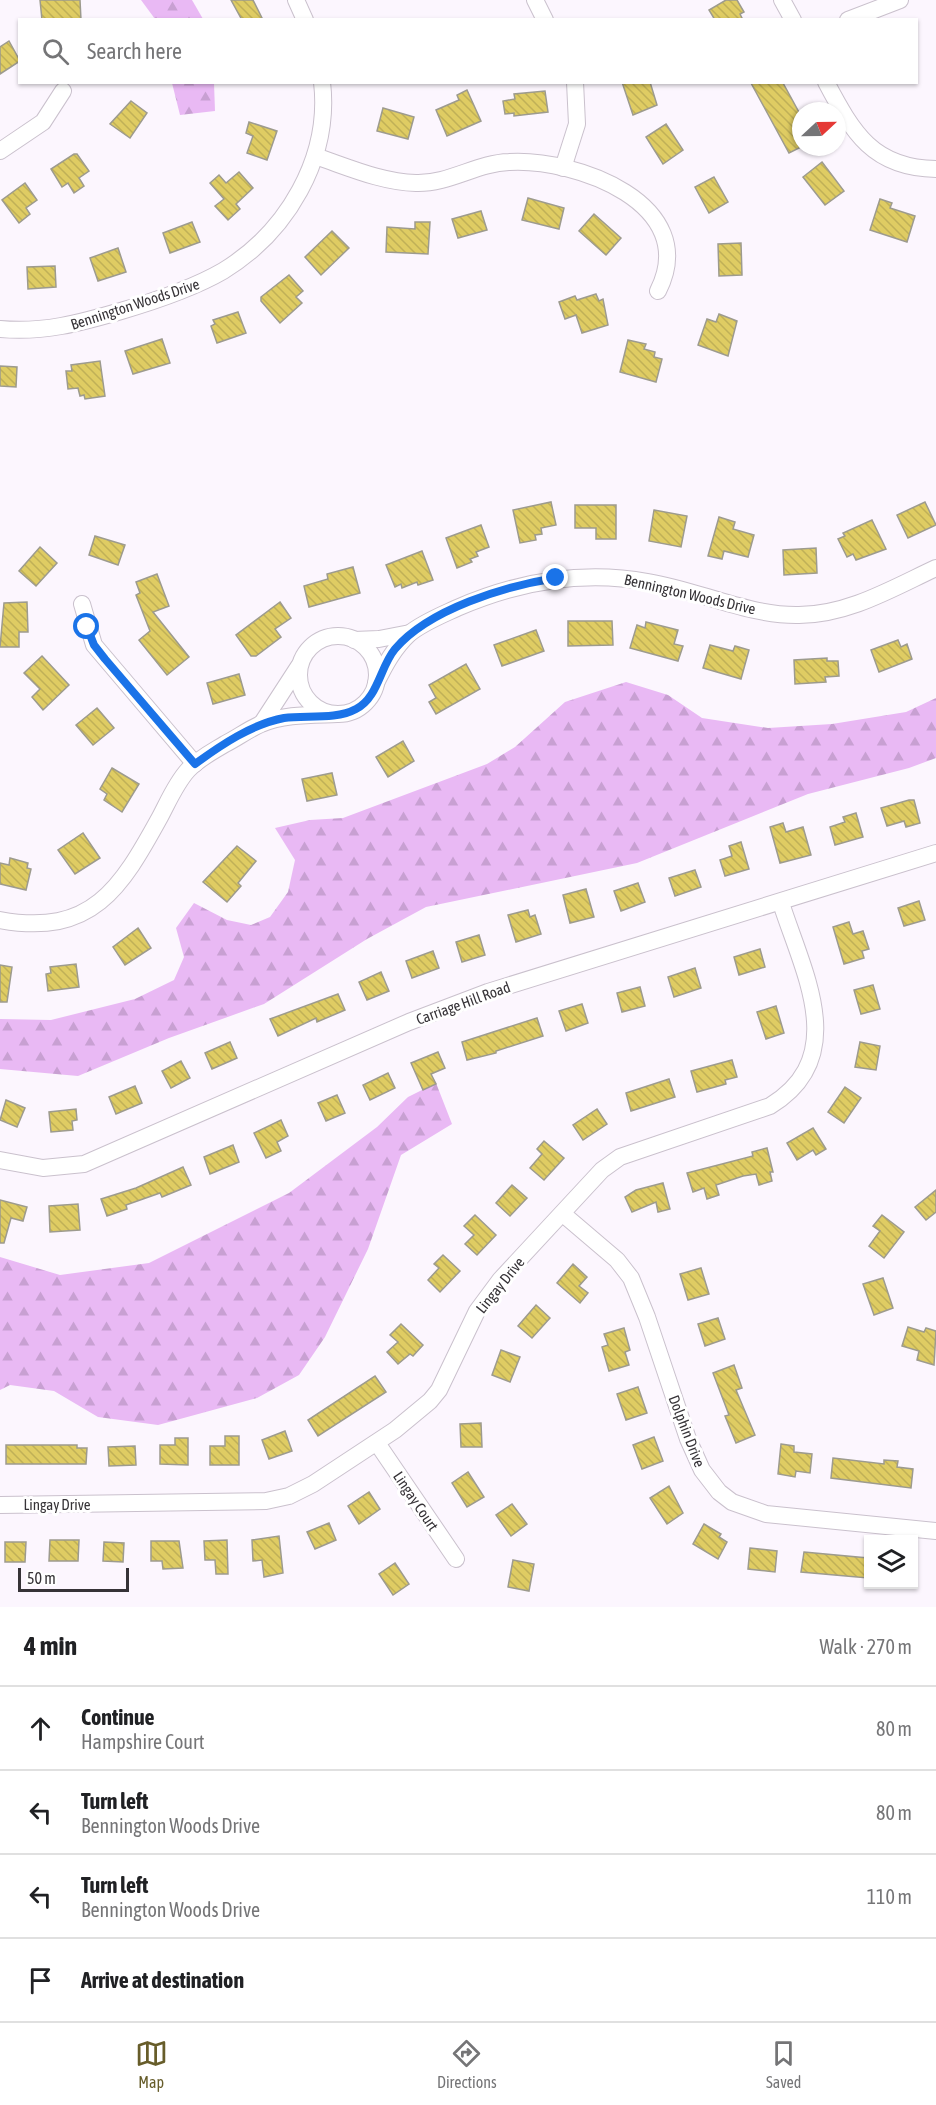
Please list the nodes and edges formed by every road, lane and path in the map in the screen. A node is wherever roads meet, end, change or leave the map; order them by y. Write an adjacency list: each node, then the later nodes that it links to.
1 (296, 0): 5 (street)
2 (535, 0): 6 (street)
3 (782, 0): 7 (street)
4 (900, 0): 8 (street)
5 (304, 18)
6 (544, 18)
7 (792, 18)
8 (853, 18)
9 (322, 84): 14 (street, Bennington Woods Drive)
10 (574, 84): 15 (street)
11 (827, 84): 16 (street)
12 (63, 91): 13 (street)
13 (0, 151)
14 (315, 156): 15 (street); 18 (street, Bennington Woods Drive)
15 (564, 168): 17 (street)
16 (936, 169)
17 (658, 291)
18 (0, 329)
19 (936, 568): 21 (street, Bennington Woods Drive)
20 (82, 604): 27 (street)
21 (410, 633): 22 (street, Bennington Woods Drive); 24 (street, Bennington Woods Drive)
22 (354, 640): 23 (street, Bennington Woods Drive); 24 (street)
23 (301, 663): 25 (street); 26 (street, Bennington Woods Drive)
24 (376, 683): 25 (street, Bennington Woods Drive)
25 (337, 714): 26 (street, Bennington Woods Drive)
26 (262, 723): 27 (street, Bennington Woods Drive)
27 (195, 764): 30 (street, Bennington Woods Drive)
28 (936, 853): 29 (street, Carriage Hill Road)
29 (781, 903): 31 (street, Carriage Hill Road); 32 (street, Lingay Drive)
30 (0, 920)
31 (0, 1160)
32 (563, 1214): 33 (street, Lingay Drive); 35 (street, Dolphin Drive)
33 (377, 1443): 34 (street, Lingay Drive); 36 (street, Lingay Court)
34 (0, 1505)
35 (936, 1531)
36 (456, 1559)

